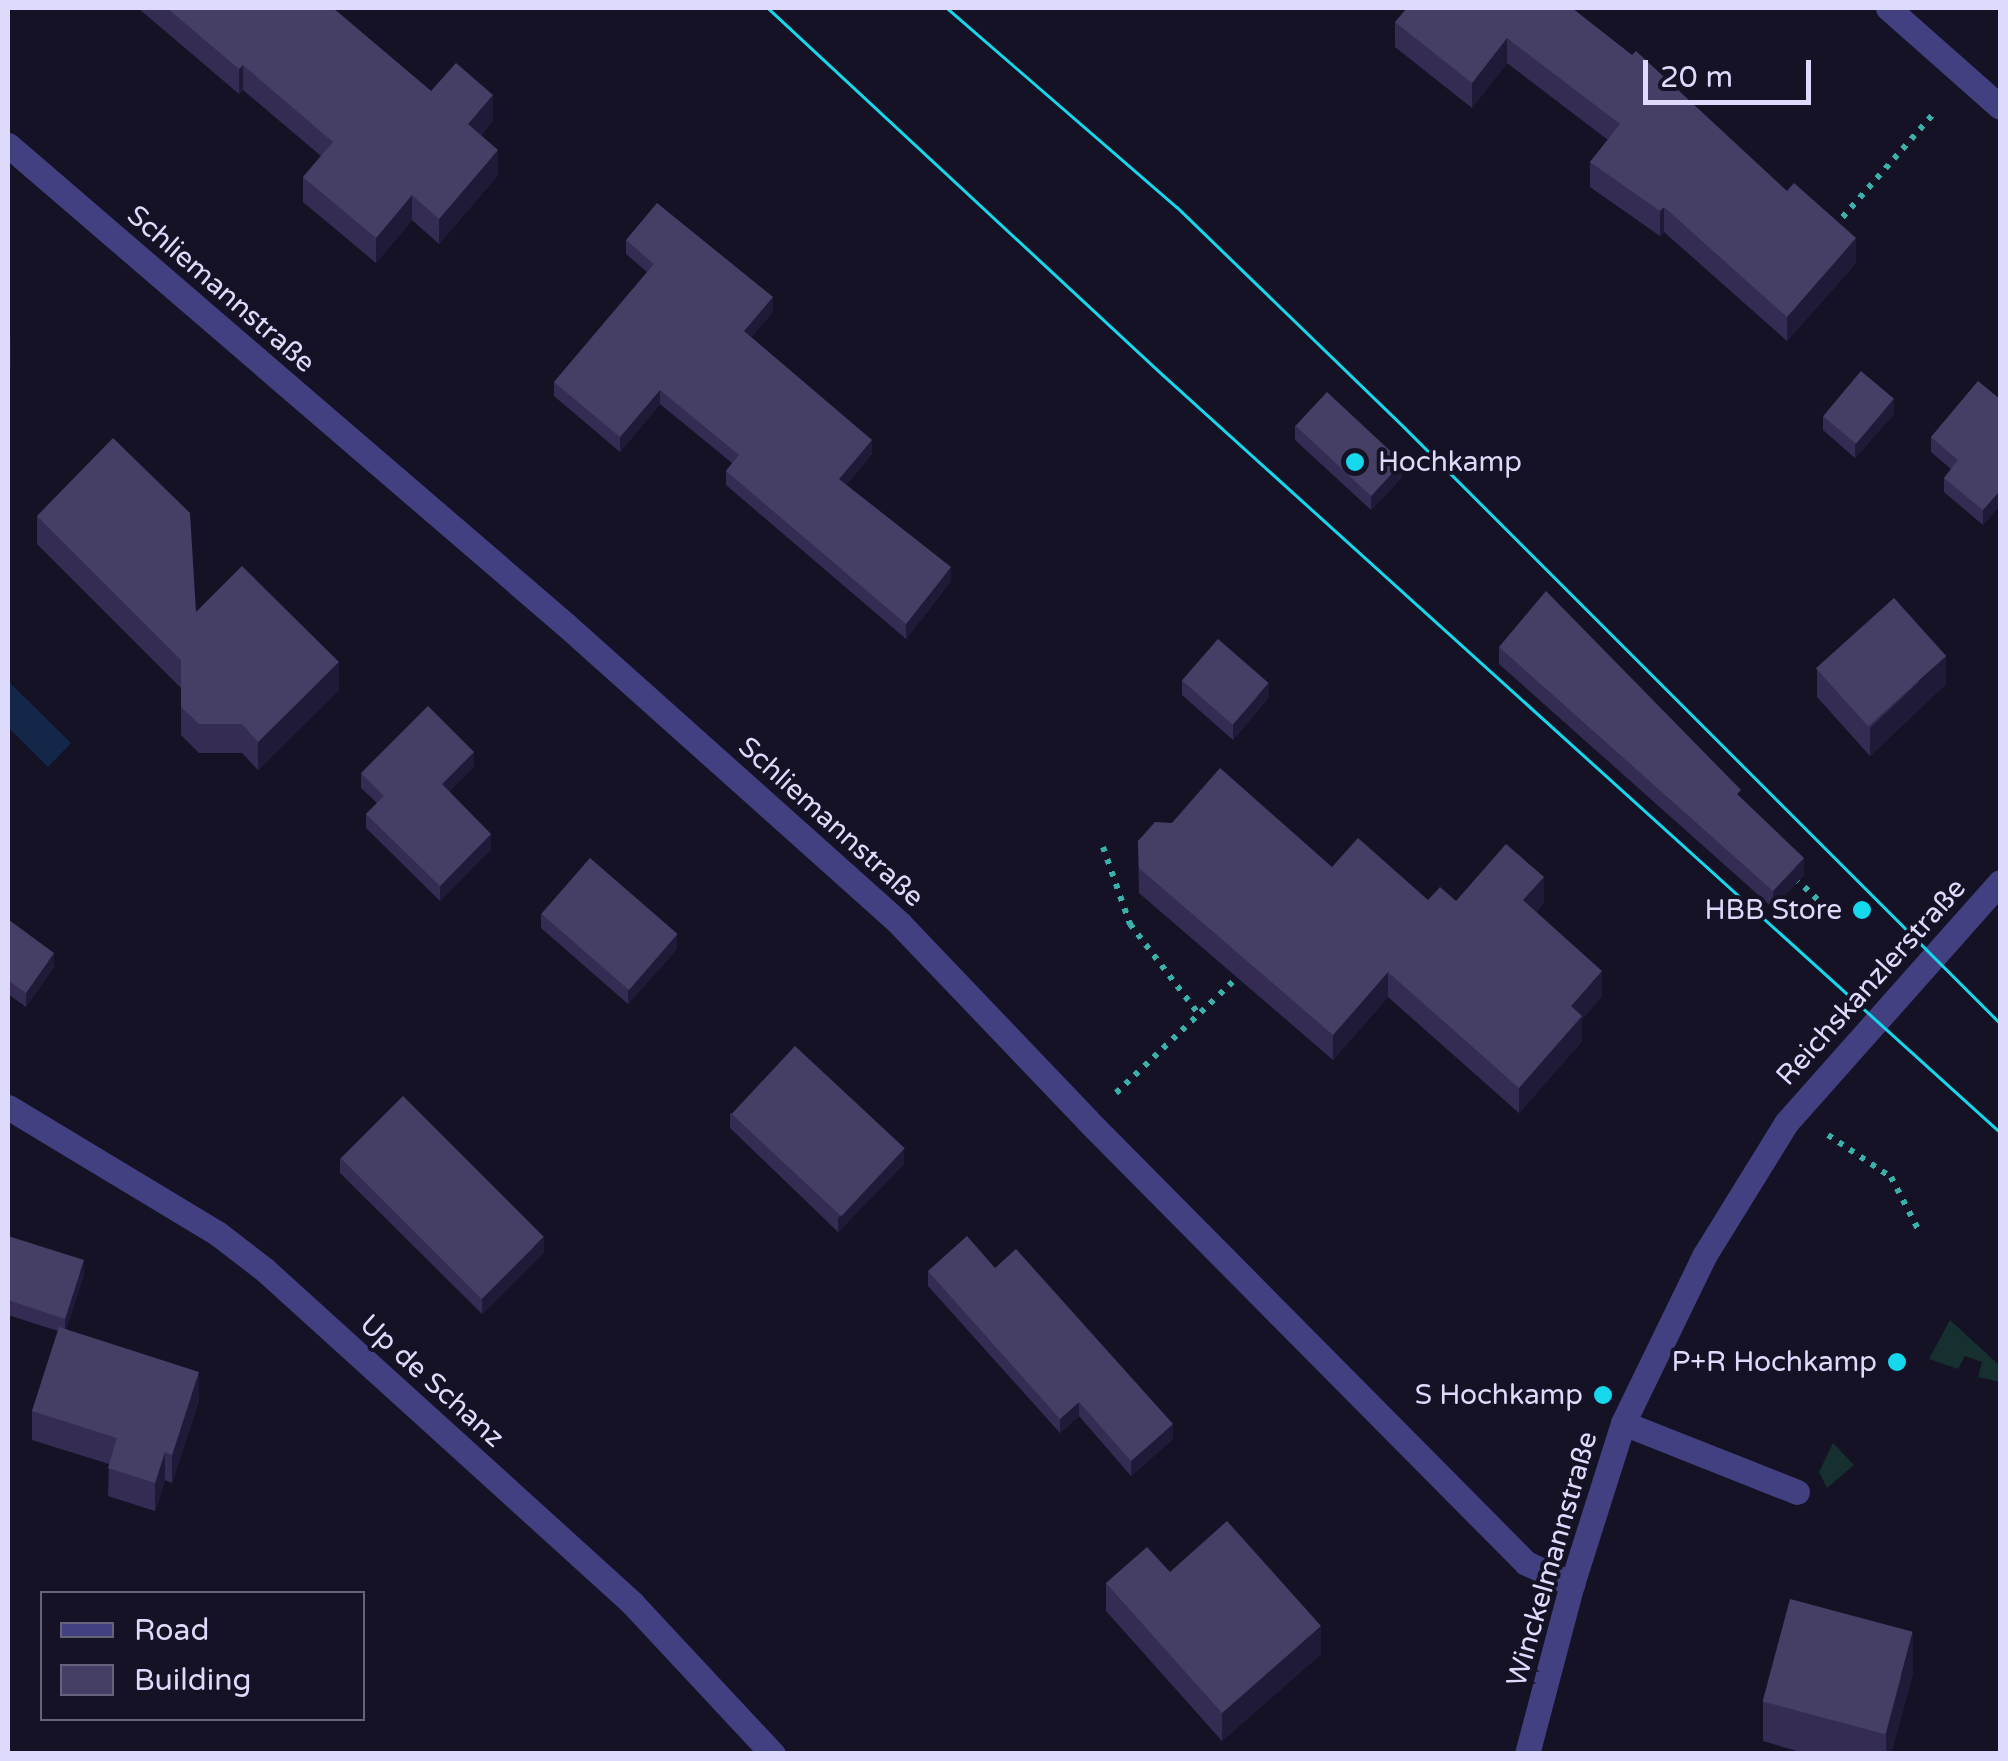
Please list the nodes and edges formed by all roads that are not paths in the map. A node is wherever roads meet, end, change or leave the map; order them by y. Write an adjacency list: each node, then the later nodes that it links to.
1 (1888, 8): 2 (street)
2 (2000, 108)
3 (8, 145): 9 (street, Schliemannstraße)
4 (2000, 882): 6 (street, Reichskanzlerstraße)
5 (8, 1107): 10 (street, Up de Schanz)
6 (1786, 1123): 7 (street, Winckelmannstraße)
7 (1623, 1423): 8 (street); 9 (street, Winckelmannstraße)
8 (1797, 1492)
9 (1572, 1584): 11 (street, Winckelmannstraße)
10 (773, 1754)
11 (1527, 1754)

